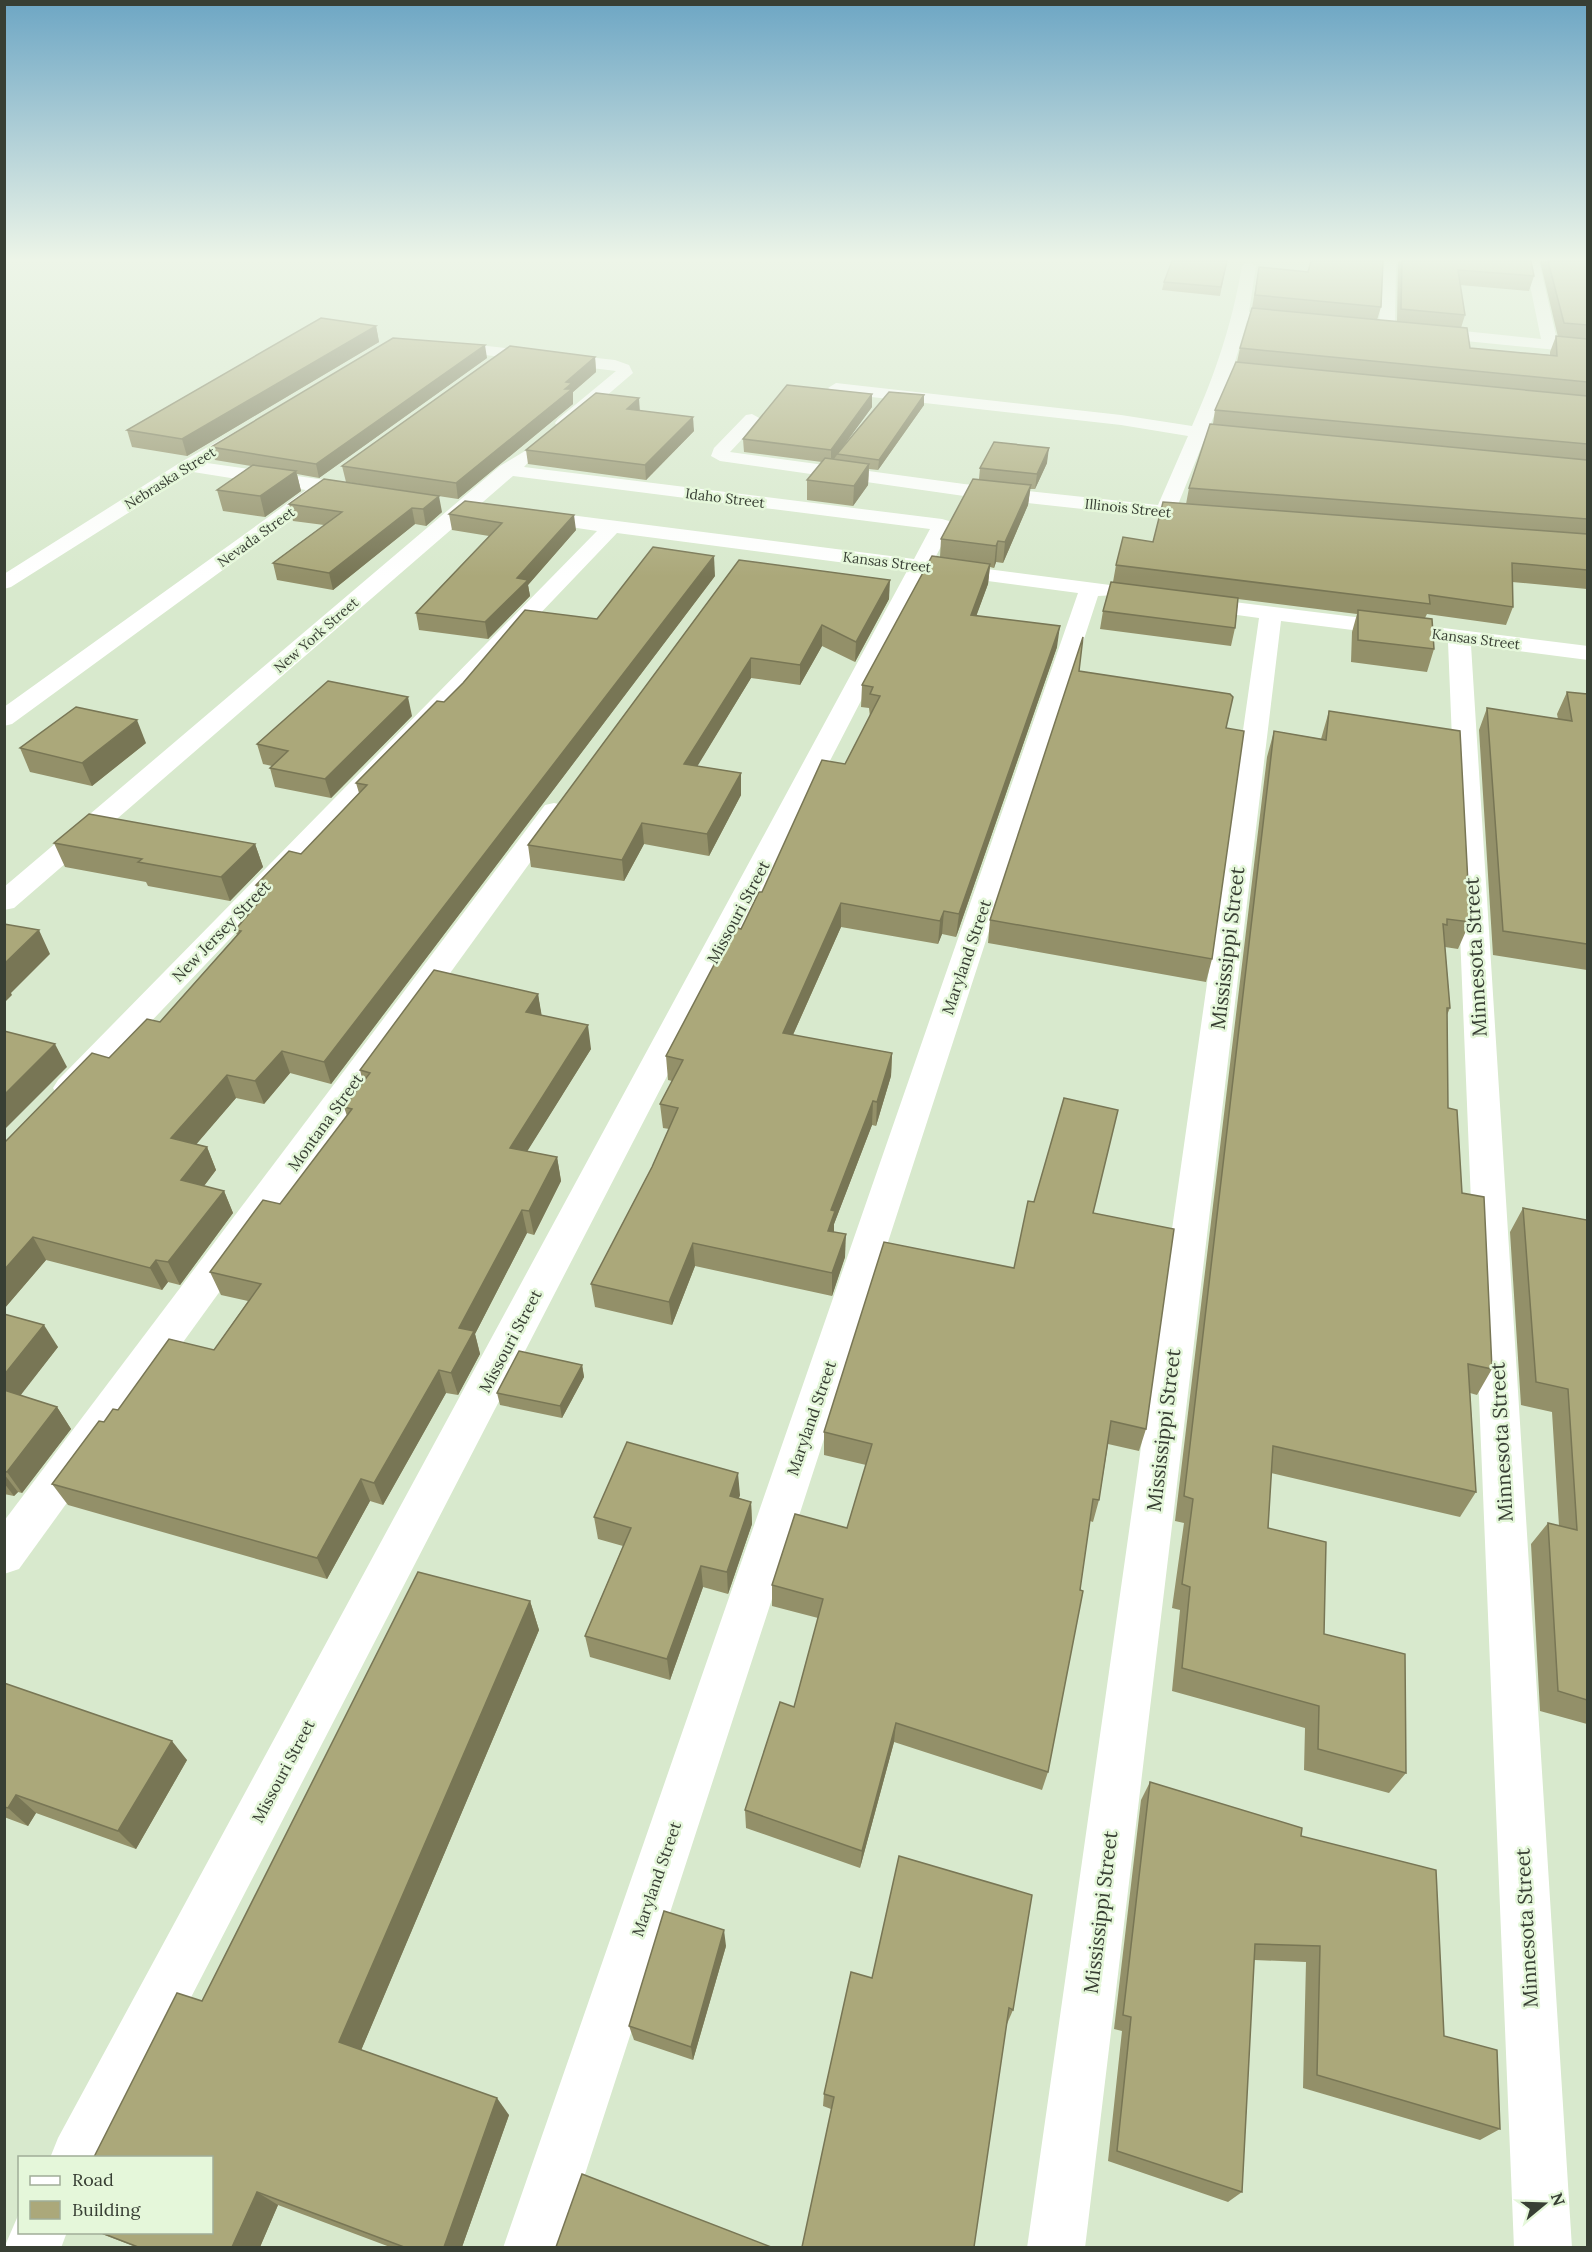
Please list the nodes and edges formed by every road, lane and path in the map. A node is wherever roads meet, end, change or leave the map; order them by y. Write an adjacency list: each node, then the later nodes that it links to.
1 (490, 366): 4 (street)
2 (618, 366): 13 (street, New York Street)
3 (1226, 366): 5 (street)
4 (487, 368)
5 (1225, 369): 6 (street); 10 (street)
6 (1295, 376)
7 (836, 388): 10 (street)
8 (269, 417): 12 (street, Nebraska Street)
9 (752, 419): 20 (street, Illinois Street)
10 (1197, 432): 11 (street); 20 (street)
11 (1268, 439)
12 (188, 466): 15 (street); 28 (street, Nebraska Street)
13 (507, 470): 18 (street, New York Street); 23 (street, Idaho Street)
14 (343, 474): 15 (street, Nevada Street)
15 (324, 488): 16 (street); 34 (street, Nevada Street)
16 (382, 496)
17 (440, 505): 18 (street)
18 (464, 508): 19 (street); 36 (street, New York Street)
19 (486, 511)
20 (1165, 512): 22 (street, Illinois Street)
21 (509, 514): 24 (street, Kansas Street)
22 (1224, 517)
23 (942, 525): 26 (street, Missouri Street)
24 (612, 526): 25 (street, Kansas Street); 37 (street, New Jersey Street)
25 (752, 544): 26 (street, Kansas Street); 27 (street)
26 (921, 566): 29 (street, Kansas Street); 39 (street, Missouri Street)
27 (730, 573)
28 (4, 583)
29 (1107, 591): 40 (street, Maryland Street)
30 (1169, 599): 31 (street, Kansas Street)
31 (1271, 613): 32 (street, Kansas Street); 41 (street, Mississippi Street)
32 (1459, 637): 33 (street, Kansas Street); 42 (street, Minnesota Street)
33 (1587, 653)
34 (4, 719)
35 (574, 785): 38 (street, Montana Street)
36 (4, 902)
37 (54, 1103)
38 (4, 1555)
39 (79, 2156)
40 (532, 2247)
41 (1056, 2247)
42 (1543, 2247)

